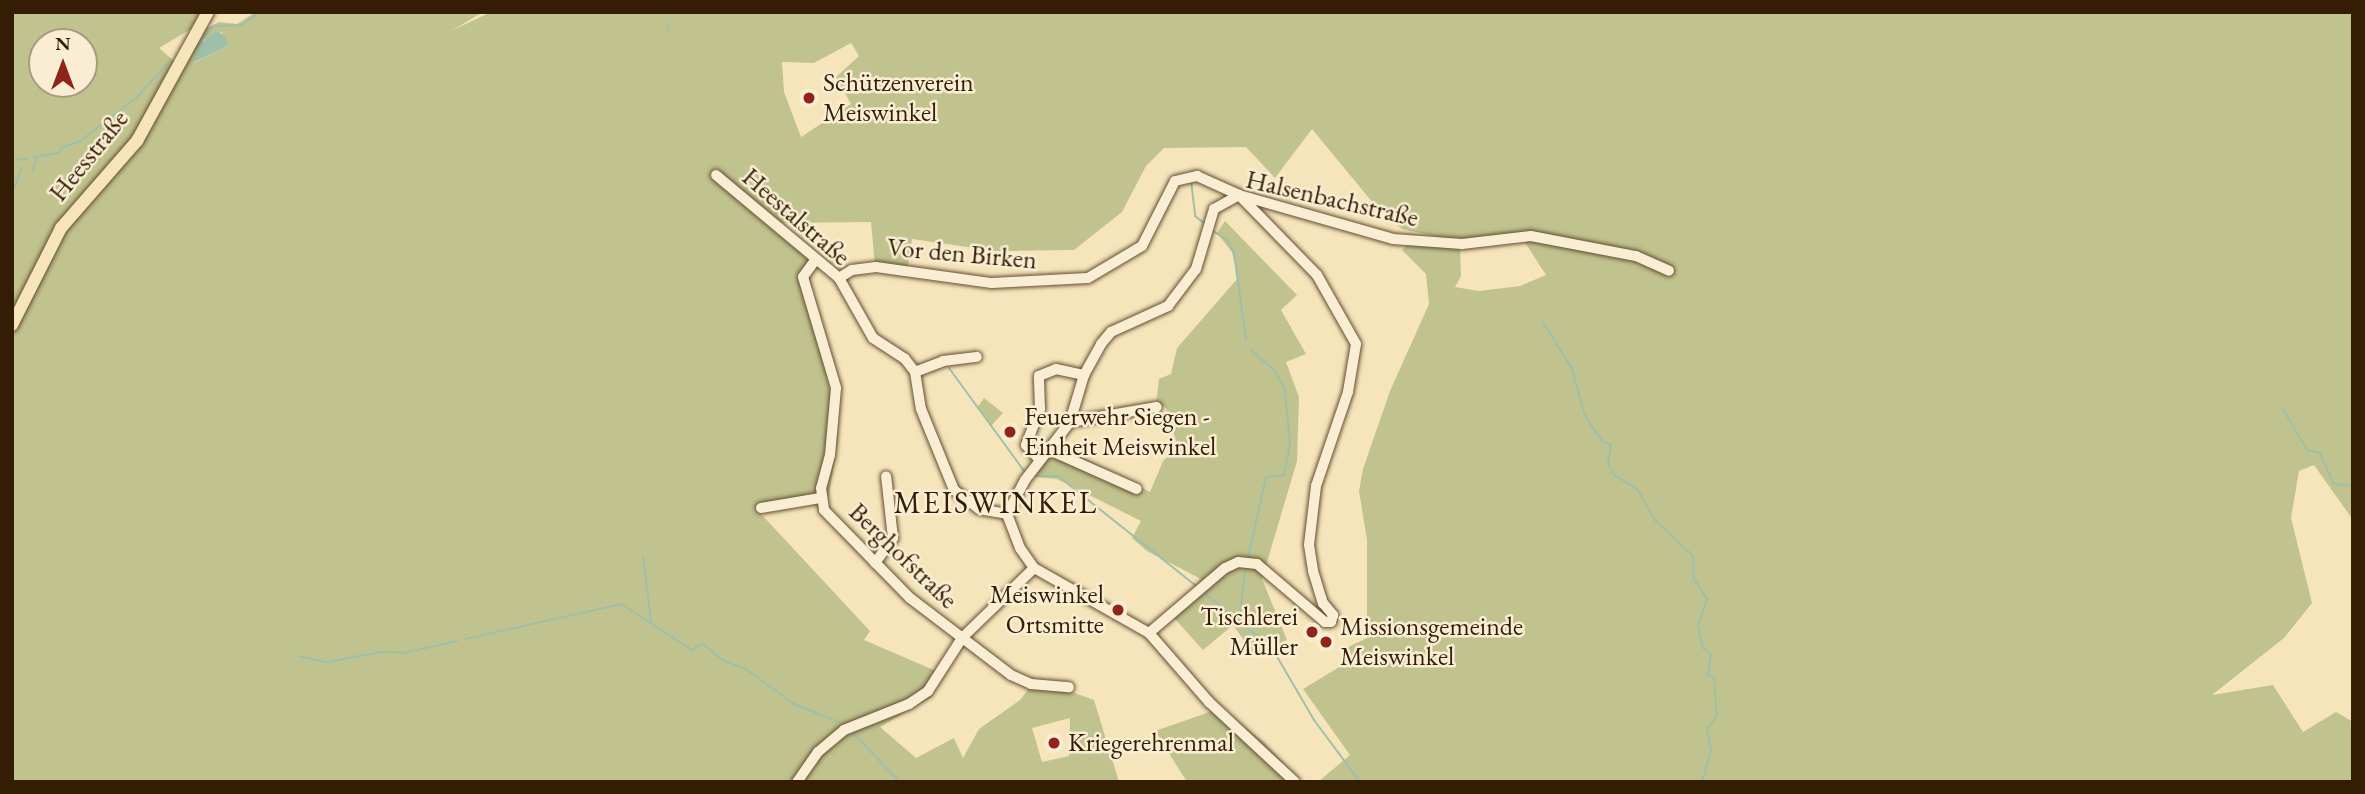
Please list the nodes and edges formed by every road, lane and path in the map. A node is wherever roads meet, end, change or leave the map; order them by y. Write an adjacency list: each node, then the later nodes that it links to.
1 (208, 12): 7 (main road, Heesstraße)
2 (716, 175): 4 (street, Heestalstraße)
3 (1239, 195): 5 (street, Halsenbachstraße); 6 (street, Vor den Birken); 10 (street, Halsenbachstraße); 22 (street)
4 (816, 259): 6 (street, Heestalstraße); 17 (street, Berghofstraße)
5 (1669, 271)
6 (839, 278): 9 (street, Heestalstraße)
7 (12, 325)
8 (977, 357): 9 (street)
9 (915, 372): 19 (street)
10 (1084, 375): 12 (street, Halsenbachstraße); 14 (street)
11 (1157, 407): 12 (street)
12 (1070, 422): 13 (street, Halsenbachstraße)
13 (1047, 449): 14 (street, Halsenbachstraße); 16 (street)
14 (1039, 459): 19 (street, Halsenbachstraße)
15 (886, 477): 20 (street)
16 (1137, 489)
17 (820, 498): 18 (street); 20 (street, Berghofstraße)
18 (761, 508)
19 (1007, 514): 21 (street)
20 (875, 562): 23 (street, Berghofstraße)
21 (1034, 568): 22 (street); 23 (street)
22 (1149, 634): 26 (street)
23 (962, 638): 24 (street, Berghofstraße); 25 (street)
24 (1069, 687)
25 (797, 782)
26 (1296, 782)

